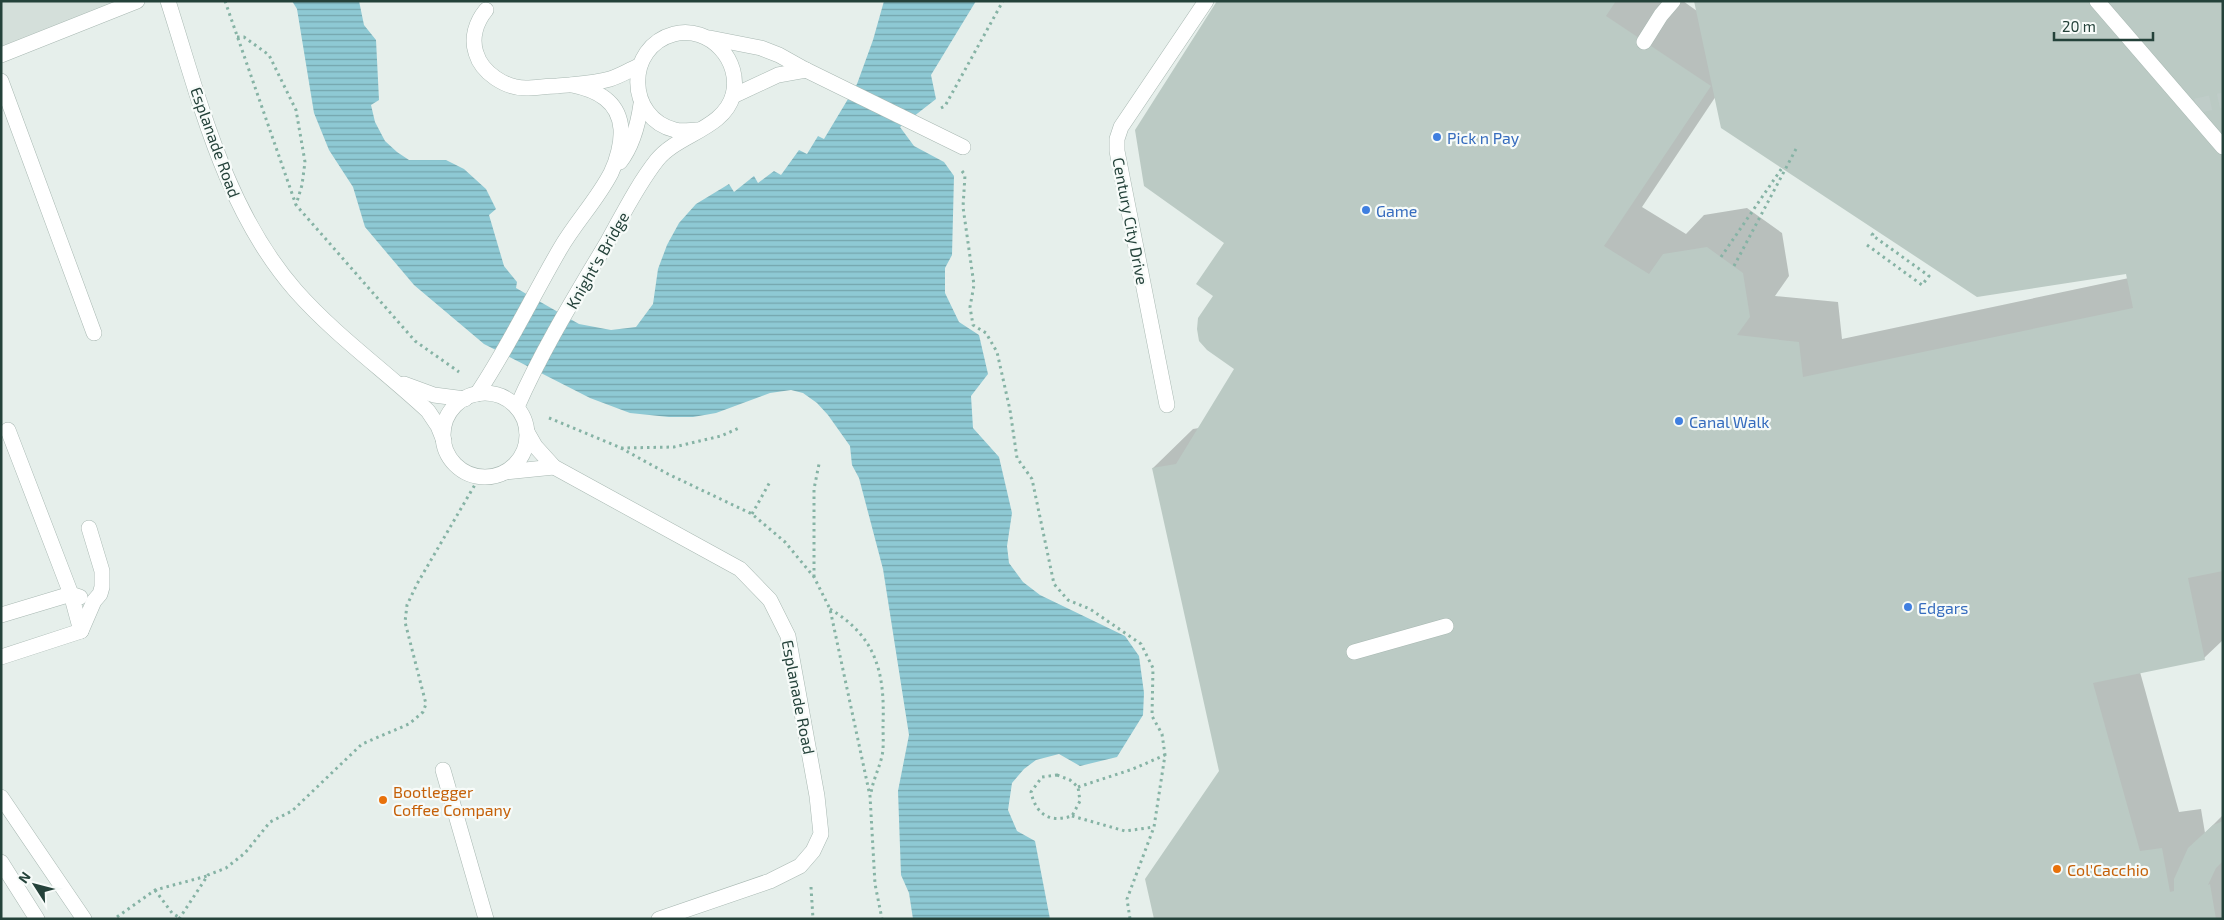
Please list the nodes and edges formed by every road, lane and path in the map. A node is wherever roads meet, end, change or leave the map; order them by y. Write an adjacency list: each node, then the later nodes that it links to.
1 (137, 1): 12 (street)
2 (168, 1): 33 (street, Esplanade Road)
3 (225, 1): 9 (path)
4 (1003, 1): 19 (path)
5 (1206, 1): 36 (street, Century City Drive)
6 (1673, 1): 11 (street)
7 (2097, 1): 22 (street)
8 (486, 10): 16 (street, Knight's Bridge)
9 (237, 37): 27 (path); 27 (path)
10 (708, 38): 13 (street); 14 (street); 17 (street)
11 (1644, 42)
12 (1, 55)
13 (639, 66): 16 (street, Knight's Bridge); 18 (street, Knight's Bridge)
14 (806, 70): 17 (street); 19 (street)
15 (1, 81): 32 (street)
16 (572, 85): 26 (street, Knight's Bridge)
17 (733, 96): 20 (street, Knight's Bridge)
18 (641, 104): 20 (street); 26 (street, Knight's Bridge)
19 (918, 125): 21 (street)
20 (698, 130): 35 (street, Knight's Bridge)
21 (963, 147)
22 (2223, 147)
23 (1796, 149): 31 (path)
24 (1782, 168): 30 (path)
25 (960, 169): 58 (path)
26 (611, 173): 34 (street, Knight's Bridge)
27 (296, 205): 34 (path)
28 (1876, 230): 29 (path)
29 (1866, 245)
30 (1721, 257)
31 (1734, 266)
32 (94, 333)
33 (391, 378): 34 (street, Esplanade Road); 40 (street, Esplanade Road)
34 (476, 392): 35 (street); 40 (street)
35 (518, 403): 39 (street); 41 (path)
36 (1167, 405)
37 (739, 428): 41 (path)
38 (8, 430): 50 (street)
39 (527, 432): 43 (street, Esplanade Road); 44 (street)
40 (444, 441): 45 (street)
41 (619, 448): 47 (path)
42 (819, 464): 49 (path)
43 (554, 467): 44 (street); 73 (street, Esplanade Road)
44 (504, 472): 45 (street)
45 (480, 476): 66 (path)
46 (771, 480): 47 (path)
47 (752, 514): 49 (path)
48 (89, 528): 51 (street)
49 (814, 577): 52 (path)
50 (71, 594): 51 (street); 53 (street); 55 (street)
51 (94, 601): 55 (street)
52 (830, 609): 61 (path); 61 (path)
53 (1, 615)
54 (1446, 626): 56 (street)
55 (82, 631): 57 (street)
56 (1354, 652)
57 (1, 657)
58 (1165, 755): 60 (path); 64 (path)
59 (443, 770): 72 (street)
60 (1078, 787): 63 (path); 63 (path)
61 (870, 796): 74 (path)
62 (1, 797): 70 (street)
63 (1072, 816): 64 (path)
64 (1154, 827): 75 (path)
65 (1, 862): 69 (street)
66 (208, 875): 67 (path); 71 (path)
67 (155, 890): 68 (path); 71 (path)
68 (117, 916)
69 (37, 919)
70 (84, 919)
71 (180, 919)
72 (486, 919)
73 (659, 919)
74 (882, 919)
75 (1130, 919)

